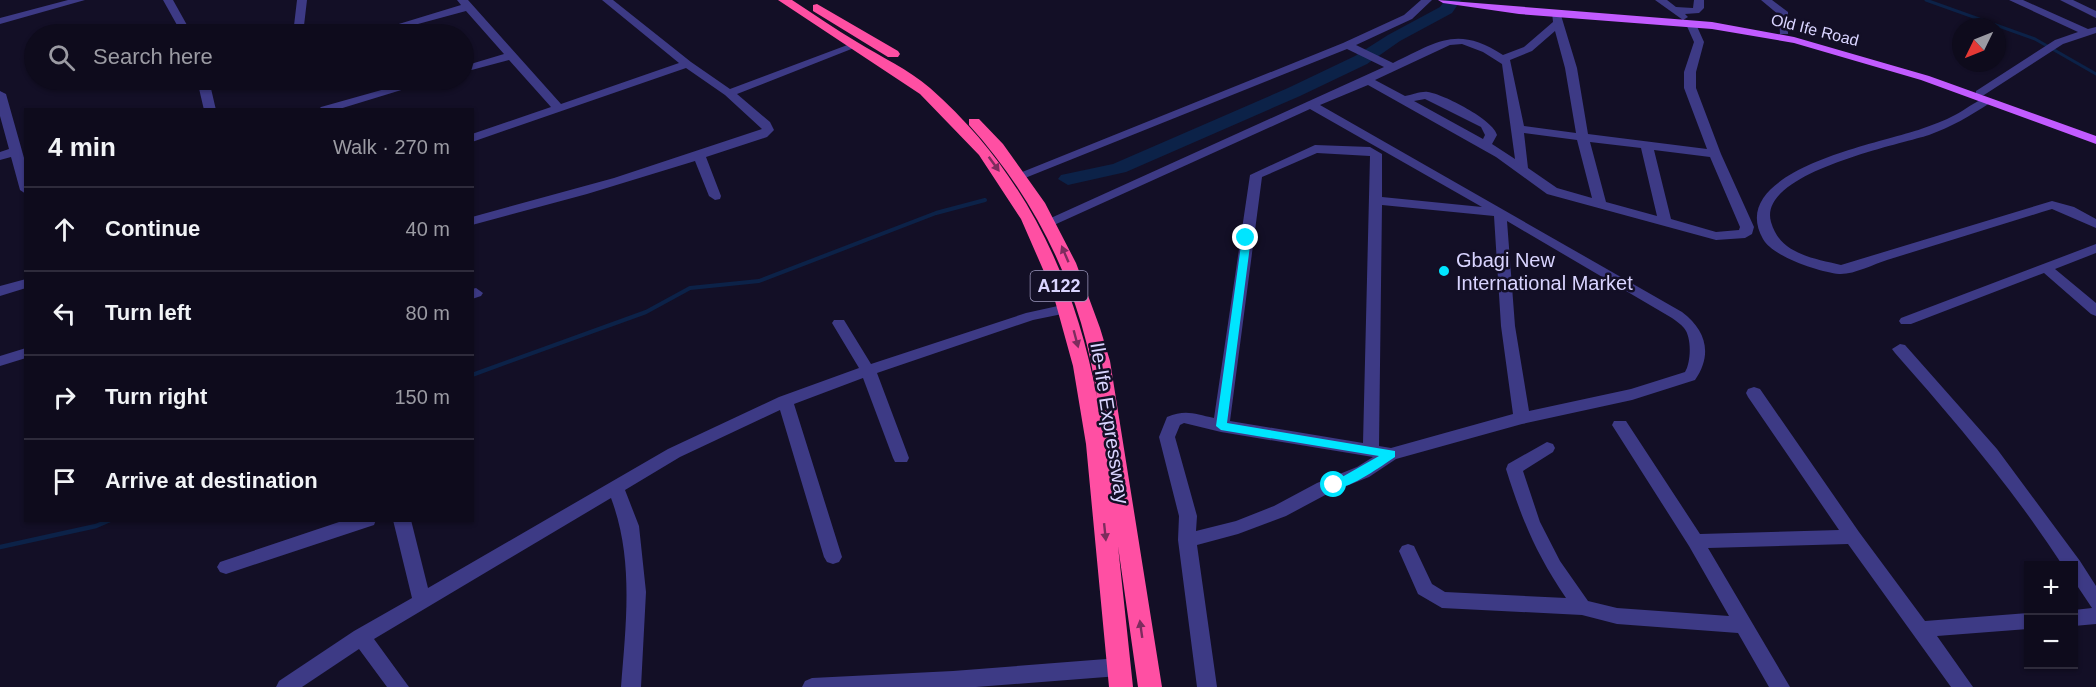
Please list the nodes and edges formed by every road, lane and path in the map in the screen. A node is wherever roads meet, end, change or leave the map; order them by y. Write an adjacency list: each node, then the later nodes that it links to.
1 (80, 0): 19 (street)
2 (168, 0): 20 (street)
3 (302, 0): 21 (street)
4 (607, 0): 29 (street)
5 (784, 0): 25 (highway, Ile-Ife Expressway / A122)
6 (805, 0): 57 (highway, Ile-Ife Expressway / A122)
7 (1427, 0): 26 (street)
8 (1660, 0): 17 (street)
9 (1699, 0): 17 (street)
10 (1767, 0): 24 (street)
11 (2013, 0): 23 (street)
12 (2065, 0): 16 (street)
13 (1448, 1): 14 (main road, Old Ife Road)
14 (1470, 2): 17 (main road, Old Ife Road); 18 (main road, Old Ife Road)
15 (465, 3): 22 (street); 27 (street)
16 (2096, 15)
17 (1683, 17): 18 (main road, Old Ife Road); 24 (main road, Old Ife Road); 33 (main road, Old Ife Road); 53 (street)
18 (1557, 18): 28 (street); 47 (street)
19 (0, 21)
20 (181, 24)
21 (299, 24)
22 (401, 24)
23 (2091, 31): 38 (street)
24 (1784, 32): 33 (main road, Old Ife Road)
25 (854, 46): 36 (street); 71 (highway, Ile-Ife Expressway / A122, one-way to 71)
26 (1349, 46): 31 (street); 57 (street)
27 (511, 56): 30 (street); 43 (street)
28 (1503, 59): 31 (street); 44 (street)
29 (687, 64): 36 (street); 43 (street)
30 (474, 66)
31 (1390, 66): 32 (street)
32 (1363, 81): 39 (street); 40 (street)
33 (1943, 83): 38 (main road, Old Ife Road)
34 (209, 90): 41 (street)
35 (392, 90): 42 (street)
36 (729, 93): 55 (street)
37 (0, 94): 52 (street)
38 (1983, 97): 45 (main road, Old Ife Road); 48 (main road, Old Ife Road); 66 (street)
39 (1402, 100): 49 (street); 49 (street)
40 (1310, 104): 51 (street); 64 (street)
41 (210, 108)
42 (329, 108)
43 (559, 109): 46 (street)
44 (1518, 129): 47 (street); 56 (street)
45 (2096, 134)
46 (474, 137)
47 (1583, 138): 50 (street); 61 (street)
48 (2096, 140)
49 (1485, 146): 56 (street)
50 (1647, 146): 53 (street); 65 (street)
51 (1379, 149): 60 (street); 62 (street); 83 (street)
52 (16, 151): 54 (street); 58 (street)
53 (1715, 154): 65 (street)
54 (0, 156)
55 (699, 156): 59 (street); 63 (street)
56 (1522, 170): 61 (street)
57 (1021, 175): 64 (highway, Ile-Ife Expressway / A122)
58 (24, 182)
59 (715, 196)
60 (1375, 200): 62 (street); 85 (street)
61 (1600, 204): 65 (street)
62 (1502, 213): 81 (street); 81 (street)
63 (474, 221)
64 (1049, 222): 114 (highway, Ile-Ife Expressway / A122, one-way to 64)
65 (1665, 222)
66 (2096, 224)
67 (2096, 248): 68 (street)
68 (2045, 267): 72 (street); 73 (street)
69 (24, 284): 70 (street)
70 (0, 291)
71 (1068, 309): 78 (street); 108 (highway, Ile-Ife Expressway / A122, one-way to 108)
72 (2096, 311)
73 (1906, 321)
74 (839, 323): 78 (street)
75 (1900, 349): 96 (street)
76 (24, 354): 77 (street)
77 (0, 361)
78 (868, 371): 80 (street); 87 (street)
79 (1754, 393): 91 (street)
80 (785, 401): 88 (street); 95 (street)
81 (1522, 418): 86 (street)
82 (1620, 425): 93 (street)
83 (1221, 426): 85 (street); 92 (street)
84 (1547, 447): 101 (street)
85 (1371, 451): 86 (street)
86 (1391, 454): 92 (street)
87 (901, 458)
88 (615, 488): 99 (street); 111 (street)
89 (362, 522): 97 (street)
90 (402, 522): 99 (street)
91 (1853, 537): 93 (street); 106 (street)
92 (1187, 540): 115 (street)
93 (1695, 541): 105 (street)
94 (1408, 551): 101 (street)
95 (833, 557)
96 (2070, 561)
97 (226, 567)
98 (2078, 574): 100 (street)
99 (422, 601): 107 (street)
100 (2096, 602)
101 (1582, 607): 105 (street)
102 (2096, 616): 103 (street)
103 (2078, 618)
104 (2024, 621): 106 (street)
105 (1744, 625): 116 (street)
106 (1921, 629): 117 (street)
107 (361, 637): 109 (street); 110 (street)
108 (1119, 667): 112 (street); 113 (highway, Ile-Ife Expressway / A122)
109 (286, 687)
110 (399, 687)
111 (631, 687)
112 (812, 687)
113 (1121, 687)
114 (1150, 687)
115 (1207, 687)
116 (1780, 687)
117 (1963, 687)

